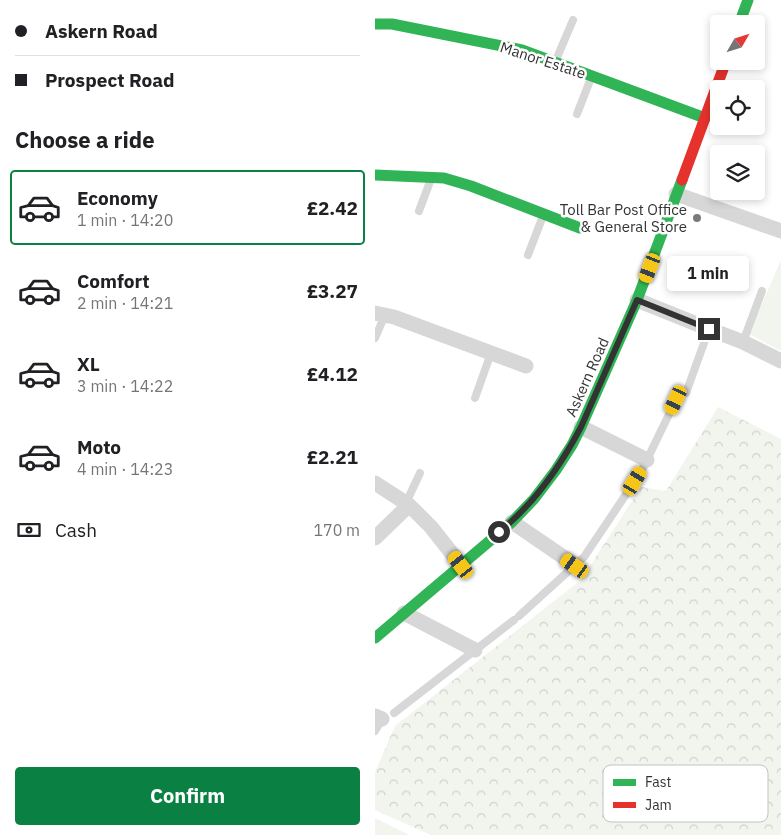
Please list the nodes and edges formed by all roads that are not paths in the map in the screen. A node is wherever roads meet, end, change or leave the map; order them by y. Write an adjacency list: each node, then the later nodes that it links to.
1 (748, 0): 2 (main road)
2 (742, 15)
3 (573, 20): 5 (lane)
4 (375, 24): 5 (main road, Manor Estate)
5 (555, 62): 7 (main road, Manor Estate)
6 (723, 70): 9 (main road, Askern Road)
7 (592, 76): 8 (lane); 9 (main road, Manor Estate)
8 (577, 114)
9 (708, 116): 12 (main road, Askern Road)
10 (375, 175): 11 (main road)
11 (431, 177): 13 (lane); 14 (main road)
12 (676, 194): 16 (street); 19 (main road, Askern Road)
13 (419, 210)
14 (544, 214): 15 (main road); 17 (lane)
15 (580, 228)
16 (781, 231)
17 (528, 255)
18 (762, 291): 23 (lane)
19 (637, 300): 21 (street); 30 (main road, Askern Road)
20 (380, 314): 22 (lane); 24 (street)
21 (709, 329): 23 (street); 27 (lane)
22 (375, 338)
23 (743, 342): 25 (street)
24 (491, 353): 26 (street); 28 (lane)
25 (781, 361)
26 (526, 366)
27 (686, 394)
28 (475, 398)
29 (676, 400): 31 (lane)
30 (581, 427): 31 (street); 35 (main road, Askern Road)
31 (647, 460): 38 (lane)
32 (420, 472): 34 (lane)
33 (375, 483): 34 (street)
34 (407, 504): 36 (street); 37 (street)
35 (513, 522): 37 (main road, Askern Road); 38 (street)
36 (375, 538)
37 (461, 565): 39 (main road, Askern Road)
38 (575, 566): 41 (lane)
39 (404, 613): 40 (main road, Askern Road); 41 (street)
40 (375, 638)
41 (475, 650): 42 (lane)
42 (381, 720)

